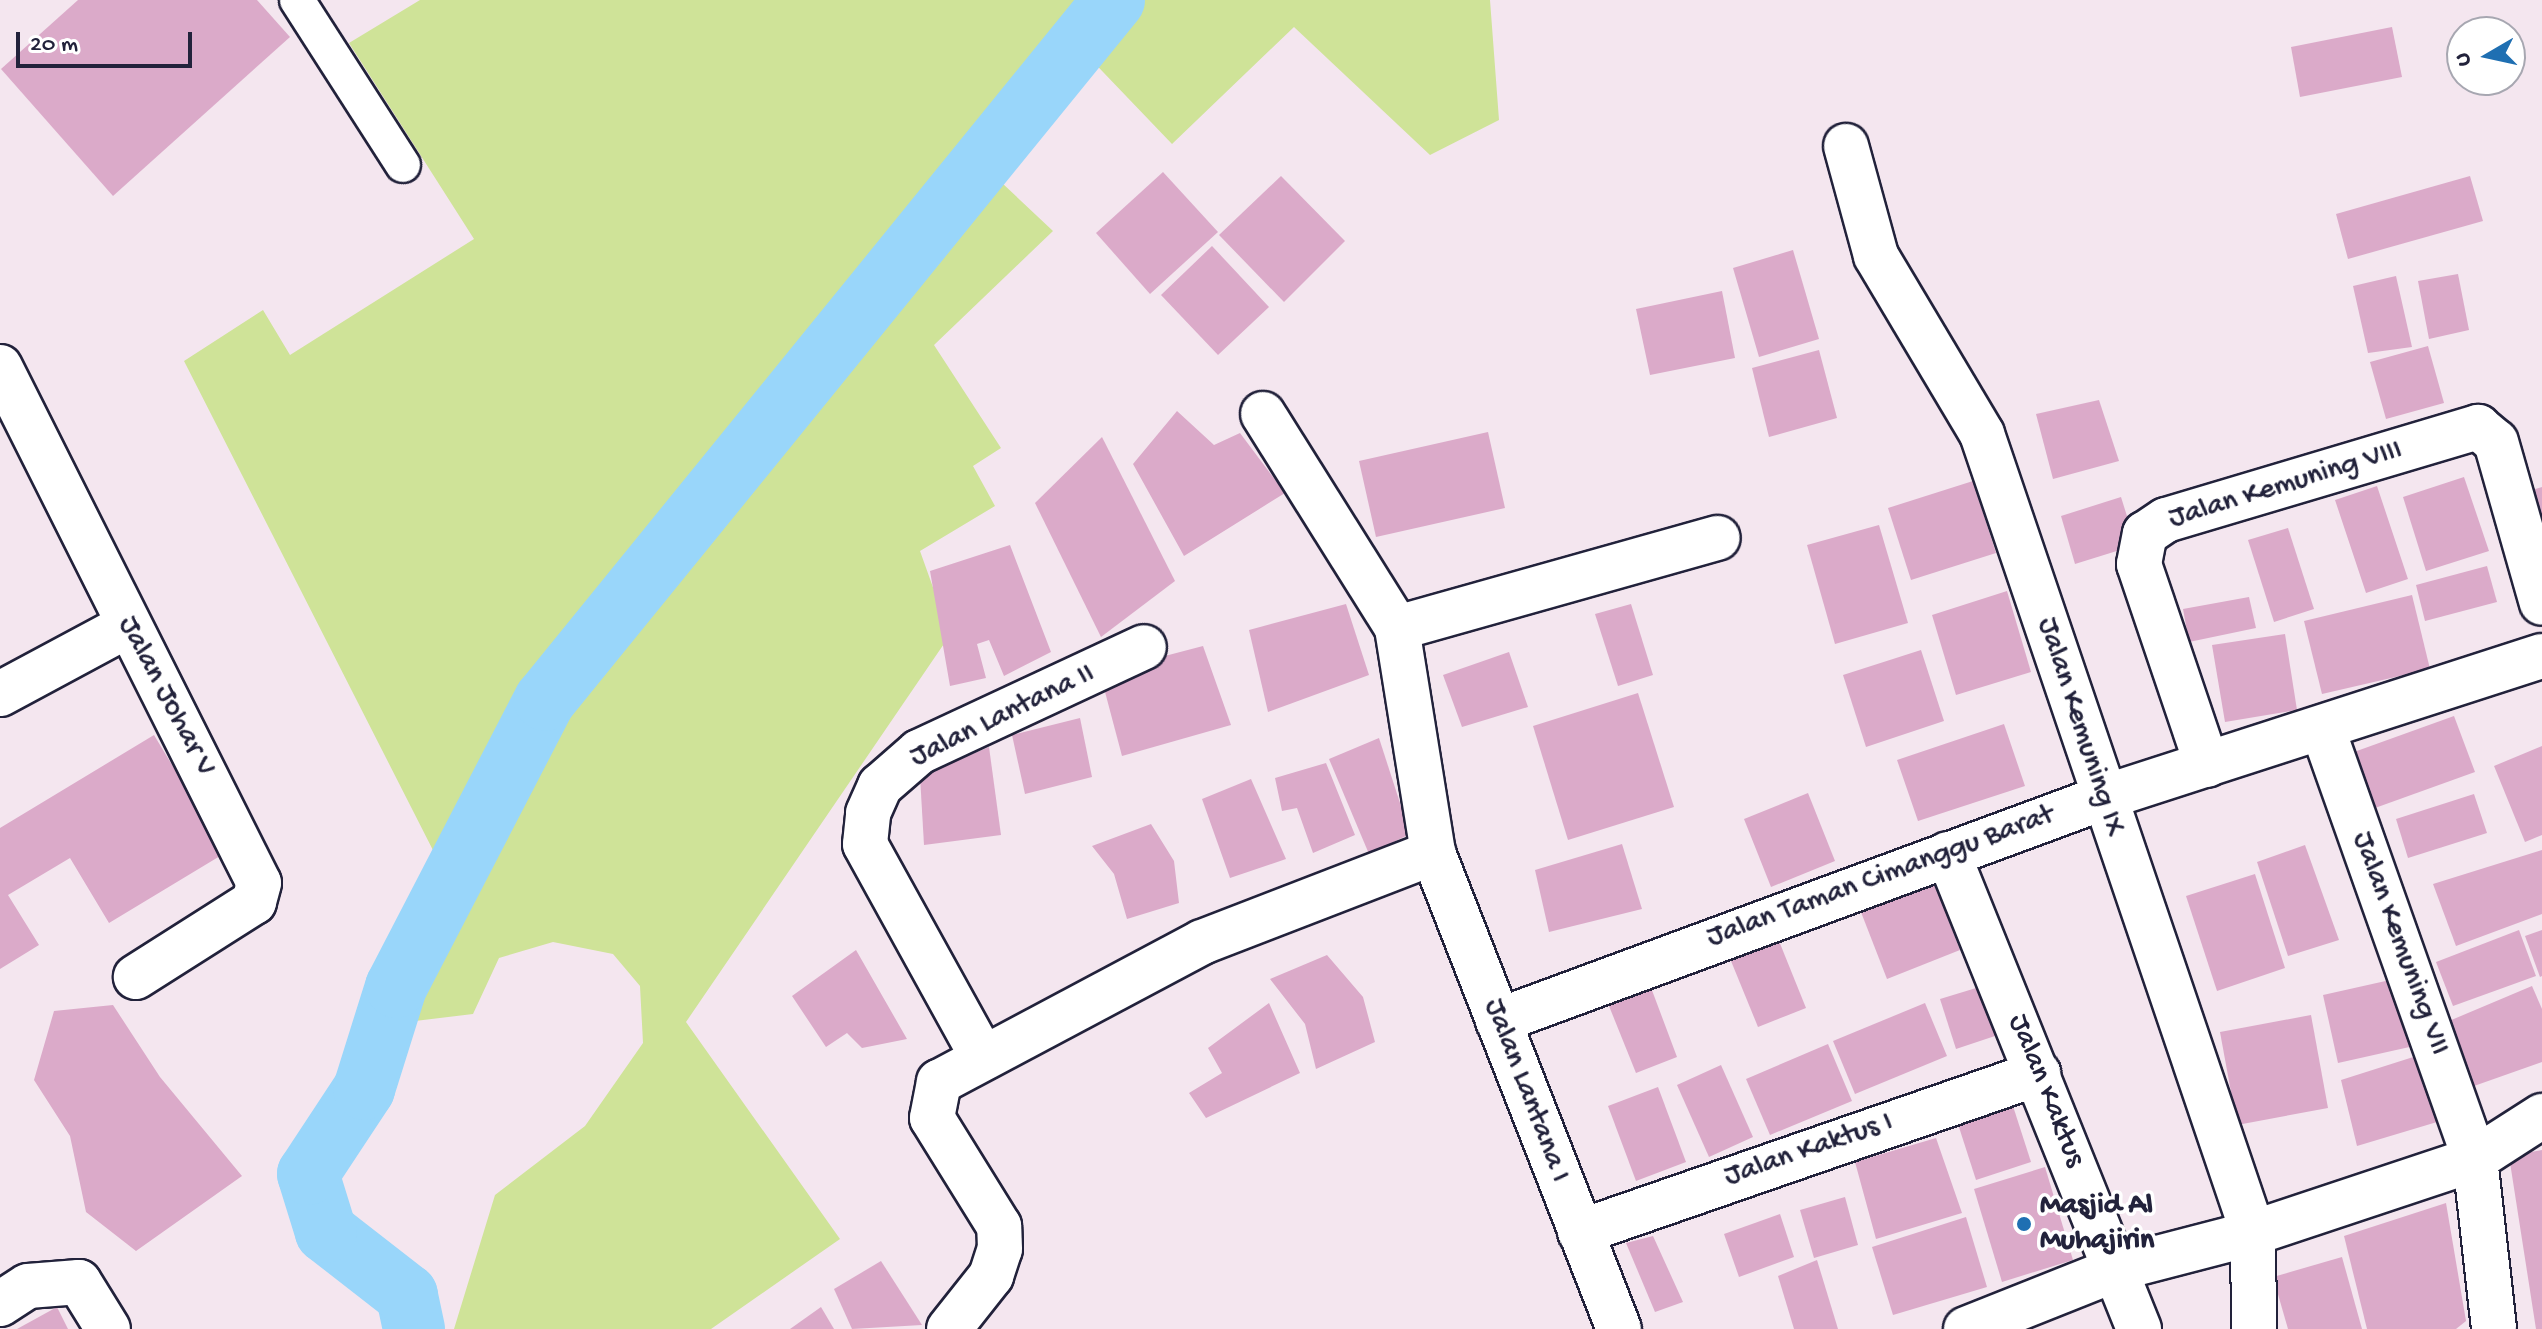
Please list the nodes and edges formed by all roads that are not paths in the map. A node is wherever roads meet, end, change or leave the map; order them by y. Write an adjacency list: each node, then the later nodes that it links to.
1 (297, 0): 3 (lane)
2 (1846, 146): 15 (street, Jalan Kemuning IX)
3 (403, 165)
4 (0, 369): 8 (street, Jalan Johar V)
5 (1263, 414): 9 (street)
6 (1718, 538): 9 (street)
7 (2542, 603): 14 (street, Jalan Kemuning VIII)
8 (127, 626): 12 (street); 18 (street, Jalan Johar V)
9 (1397, 628): 16 (street, Jalan Lantana I)
10 (1144, 647): 20 (street, Jalan Lantana II)
11 (2542, 656): 13 (street, Jalan Taman Cimanggu Barat)
12 (0, 694)
13 (2323, 730): 14 (street, Jalan Taman Cimanggu Barat); 23 (street, Jalan Kemuning VII)
14 (2207, 765): 15 (street, Jalan Taman Cimanggu Barat)
15 (2102, 798): 17 (street, Jalan Taman Cimanggu Barat); 25 (street, Jalan Kemuning IX)
16 (1433, 853): 19 (street, Jalan Lantana I); 20 (street)
17 (1948, 854): 19 (street, Jalan Taman Cimanggu Barat); 21 (street, Jalan Kaktus)
18 (136, 977)
19 (1498, 1021): 24 (street, Jalan Lantana I)
20 (983, 1058): 29 (street)
21 (2038, 1073): 24 (street, Jalan Kaktus I); 26 (street, Jalan Kaktus)
22 (2542, 1116): 23 (street)
23 (2475, 1159): 25 (street); 34 (street, Jalan Kemuning VII)
24 (1580, 1232): 30 (street, Jalan Lantana I)
25 (2253, 1233): 26 (street); 33 (street, Jalan Kemuning IX)
26 (2119, 1268): 31 (street); 32 (street, Jalan Kaktus)
27 (0, 1304): 28 (street)
28 (108, 1329)
29 (949, 1329)
30 (1619, 1329)
31 (1966, 1329)
32 (2139, 1329)
33 (2254, 1329)
34 (2494, 1329)

